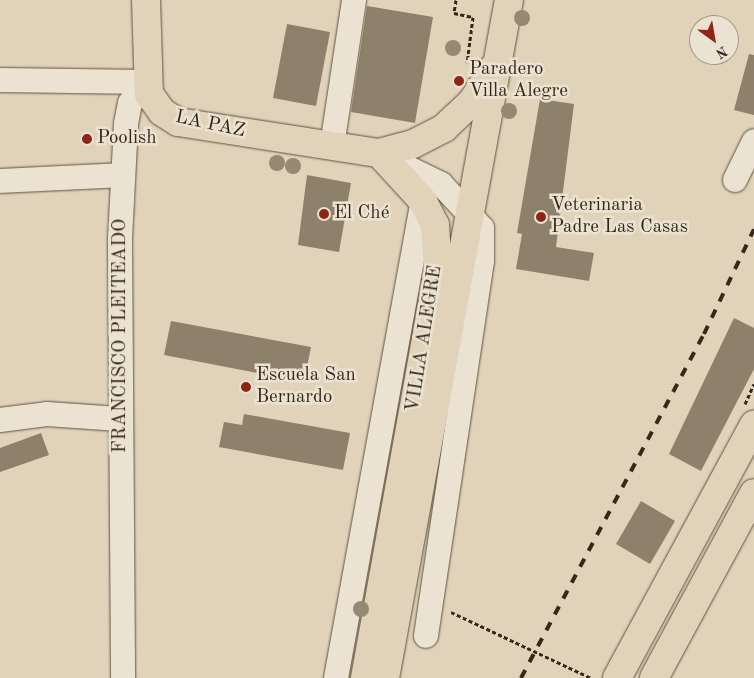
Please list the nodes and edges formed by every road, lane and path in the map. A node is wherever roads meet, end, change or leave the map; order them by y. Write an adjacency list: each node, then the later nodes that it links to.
1 (146, 0): 8 (main road)
2 (354, 0): 10 (street)
3 (456, 0): 6 (path)
4 (509, 0): 5 (main road, VILLA ALEGRE)
5 (502, 51): 11 (main road, VILLA ALEGRE); 16 (main road, VILLA ALEGRE)
6 (466, 71)
7 (0, 80): 8 (street)
8 (146, 82): 10 (main road, LA PAZ); 12 (street, FRANCISCO PLEITEADO)
9 (754, 140): 13 (street)
10 (332, 146): 11 (main road, LA PAZ)
11 (380, 154): 15 (main road, VILLA ALEGRE); 16 (street)
12 (123, 175): 14 (street); 17 (street, FRANCISCO PLEITEADO)
13 (735, 180)
14 (0, 181)
15 (423, 201): 24 (street); 25 (main road, VILLA ALEGRE)
16 (472, 216): 21 (street); 26 (main road, VILLA ALEGRE)
17 (119, 418): 18 (street); 23 (street, FRANCISCO PLEITEADO)
18 (0, 420)
19 (754, 425): 28 (main road)
20 (754, 493): 29 (main road)
21 (430, 608): 22 (street); 27 (path)
22 (426, 636)
23 (123, 678)
24 (336, 678)
25 (366, 678)
26 (385, 678)
27 (591, 678)
28 (617, 678)
29 (654, 678)

